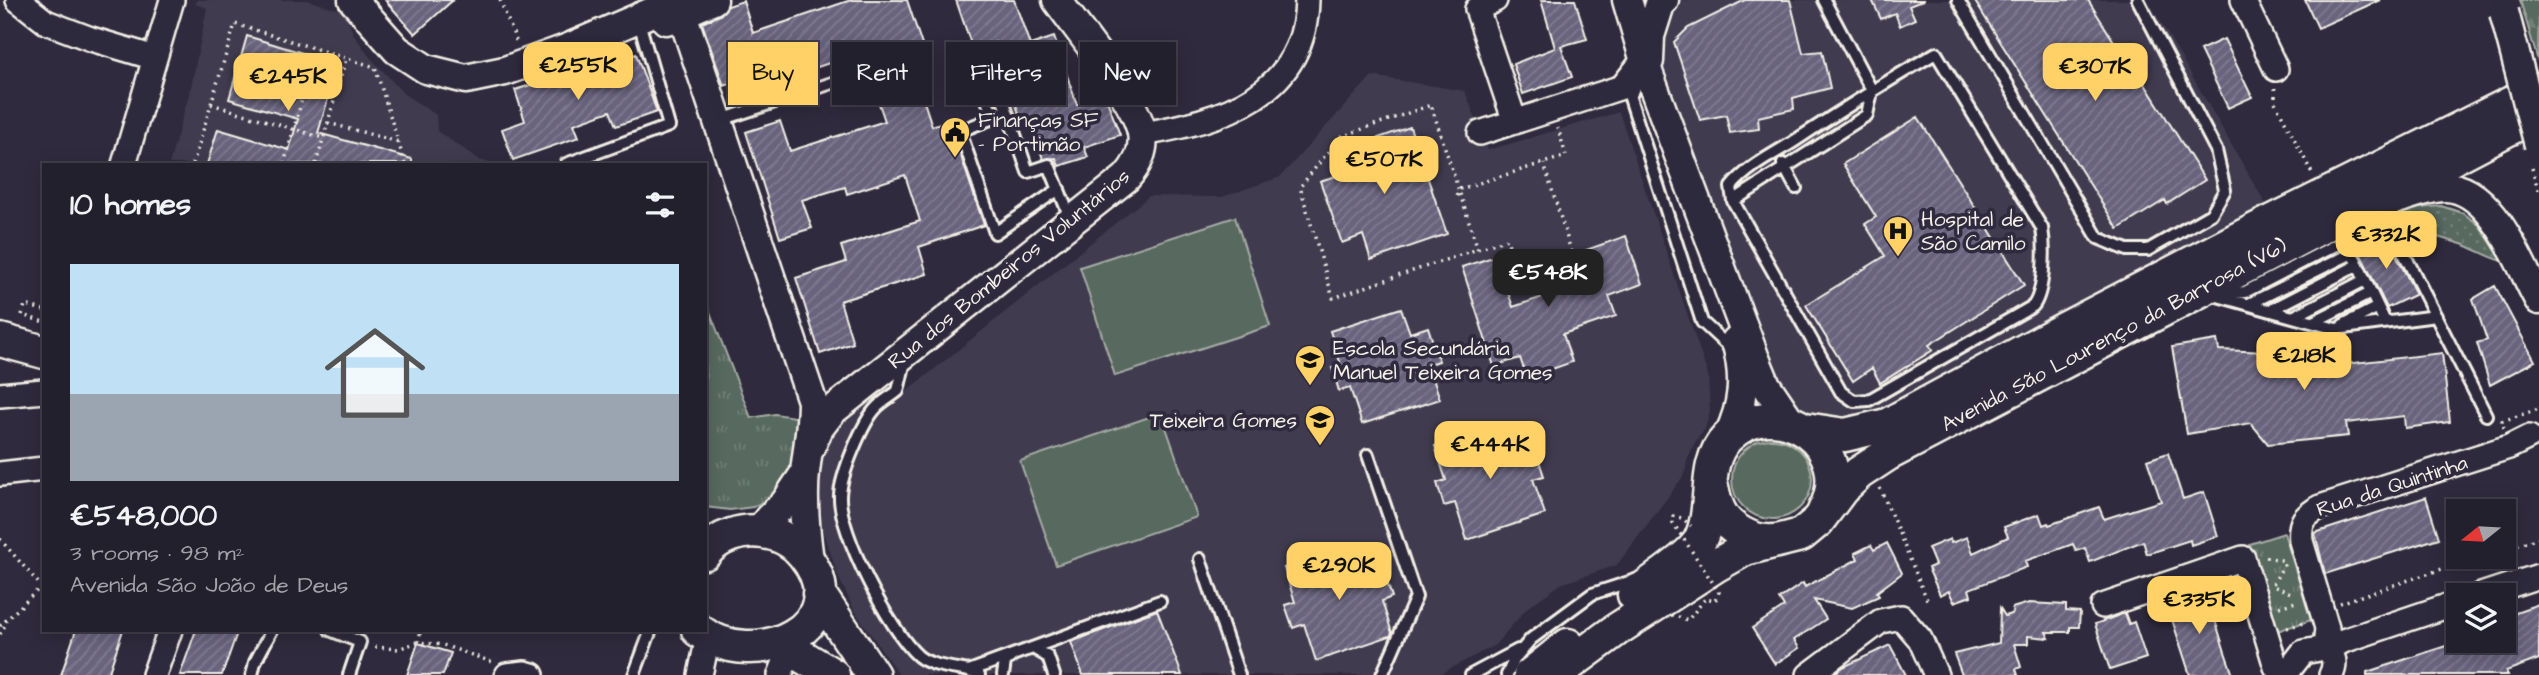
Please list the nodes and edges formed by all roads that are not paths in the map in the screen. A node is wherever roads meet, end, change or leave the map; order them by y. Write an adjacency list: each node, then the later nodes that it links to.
1 (18, 0): 19 (street)
2 (172, 0): 19 (street)
3 (353, 0): 18 (street)
4 (713, 0): 15 (street)
5 (1057, 0): 29 (street)
6 (1307, 0): 29 (street)
7 (1627, 0): 20 (street)
8 (1632, 0): 13 (street)
9 (1824, 0): 24 (lane)
10 (1958, 0): 11 (lane)
11 (2138, 0)
12 (2243, 0): 21 (street)
13 (1662, 1): 20 (street)
14 (1482, 3): 27 (street)
15 (676, 4): 17 (street); 18 (street); 26 (street)
16 (2502, 6): 30 (street, bridge)
17 (641, 29): 18 (street); 33 (lane)
18 (566, 49)
19 (155, 58): 32 (street)
20 (1646, 67): 27 (street); 38 (street); 59 (lane)
21 (2276, 69)
22 (832, 83): 26 (lane)
23 (2539, 89): 67 (main road, Avenida São Lourenço da Barrosa (V6))
24 (1872, 91): 31 (lane); 34 (lane); 37 (lane)
25 (2539, 113): 39 (main road, Avenida São Lourenço da Barrosa (V6))
26 (718, 121): 62 (street)
27 (1515, 122): 28 (street)
28 (1480, 133)
29 (1143, 134): 40 (street, Rua dos Bombeiros Voluntários)
30 (2539, 145)
31 (1776, 153): 34 (lane); 37 (lane)
32 (124, 163)
33 (569, 163)
34 (1786, 167): 35 (lane); 37 (lane)
35 (1796, 187)
36 (1059, 189): 36 (lane); 40 (lane)
37 (1733, 201)
38 (1699, 211): 59 (street); 67 (street)
39 (2356, 216): 41 (lane); 45 (lane); 46 (main road, Avenida São Lourenço da Barrosa (V6)); 47 (street); 51 (lane)
40 (1071, 221): 58 (street, Rua dos Bombeiros Voluntários)
41 (2352, 253): 42 (lane); 48 (lane)
42 (2358, 265): 43 (lane); 50 (lane)
43 (2365, 279): 44 (lane); 52 (lane)
44 (2371, 293): 49 (lane); 53 (lane)
45 (2214, 295): 46 (lane); 48 (lane)
46 (2181, 300): 75 (main road, Avenida São Lourenço da Barrosa (V6))
47 (2539, 300)
48 (2249, 304): 50 (lane)
49 (2378, 307): 54 (lane); 55 (lane)
50 (2271, 310): 52 (lane)
51 (2436, 316): 54 (lane); 66 (lane)
52 (2293, 317): 53 (lane)
53 (2313, 322): 55 (lane)
54 (2385, 322): 55 (lane)
55 (2336, 329)
56 (0, 340): 57 (main road)
57 (42, 351)
58 (907, 352): 63 (street, Rua dos Bombeiros Voluntários); 97 (lane)
59 (1741, 358): 68 (street)
60 (0, 360): 61 (main road)
61 (42, 371)
62 (806, 379): 63 (street); 71 (street)
63 (861, 389): 71 (street, Rua dos Bombeiros Voluntários)
64 (42, 391): 65 (street)
65 (0, 395)
66 (2486, 415)
67 (1798, 425): 68 (main road, Avenida São Lourenço da Barrosa (V6)); 75 (main road)
68 (1728, 437): 74 (main road)
69 (2529, 437): 93 (street, Rua da Quintinha)
70 (1368, 456): 110 (lane)
71 (807, 462): 76 (street, Rua dos Bombeiros Voluntários); 80 (street)
72 (42, 469): 73 (street)
73 (0, 474)
74 (1710, 482): 77 (main road); 96 (main road)
75 (1818, 521): 77 (main road, Avenida São Lourenço da Barrosa (V6))
76 (758, 531): 78 (main road); 80 (main road)
77 (1790, 539): 87 (main road, Avenida São Lourenço da Barrosa (V6))
78 (710, 542)
79 (1200, 559): 109 (lane)
80 (809, 560): 83 (main road)
81 (2539, 576): 82 (street)
82 (2516, 584)
83 (819, 594): 95 (main road); 106 (main road)
84 (1160, 601): 94 (lane)
85 (2103, 606): 98 (street)
86 (2446, 606): 93 (street)
87 (1616, 630): 113 (main road, Avenida São Lourenço da Barrosa (V6)); 114 (main road)
88 (169, 632): 100 (street)
89 (271, 632): 101 (lane)
90 (335, 632): 102 (lane)
91 (650, 632): 103 (lane)
92 (703, 636): 95 (main road); 104 (street)
93 (2327, 649): 98 (street); 99 (street, Rua da Quintinha)
94 (1018, 652): 97 (lane); 107 (lane); 108 (lane)
95 (785, 660): 105 (main road)
96 (1528, 660): 111 (lane); 112 (lane)
97 (974, 673)
98 (2285, 674)
99 (2333, 674)
100 (155, 675)
101 (252, 675)
102 (349, 675)
103 (634, 675)
104 (699, 675)
105 (833, 675)
106 (873, 675)
107 (1003, 675)
108 (1054, 675)
109 (1239, 675)
110 (1382, 675)
111 (1471, 675)
112 (1507, 675)
113 (1555, 675)
114 (1570, 675)
115 (1809, 675): 116 (street)
116 (1936, 675)

